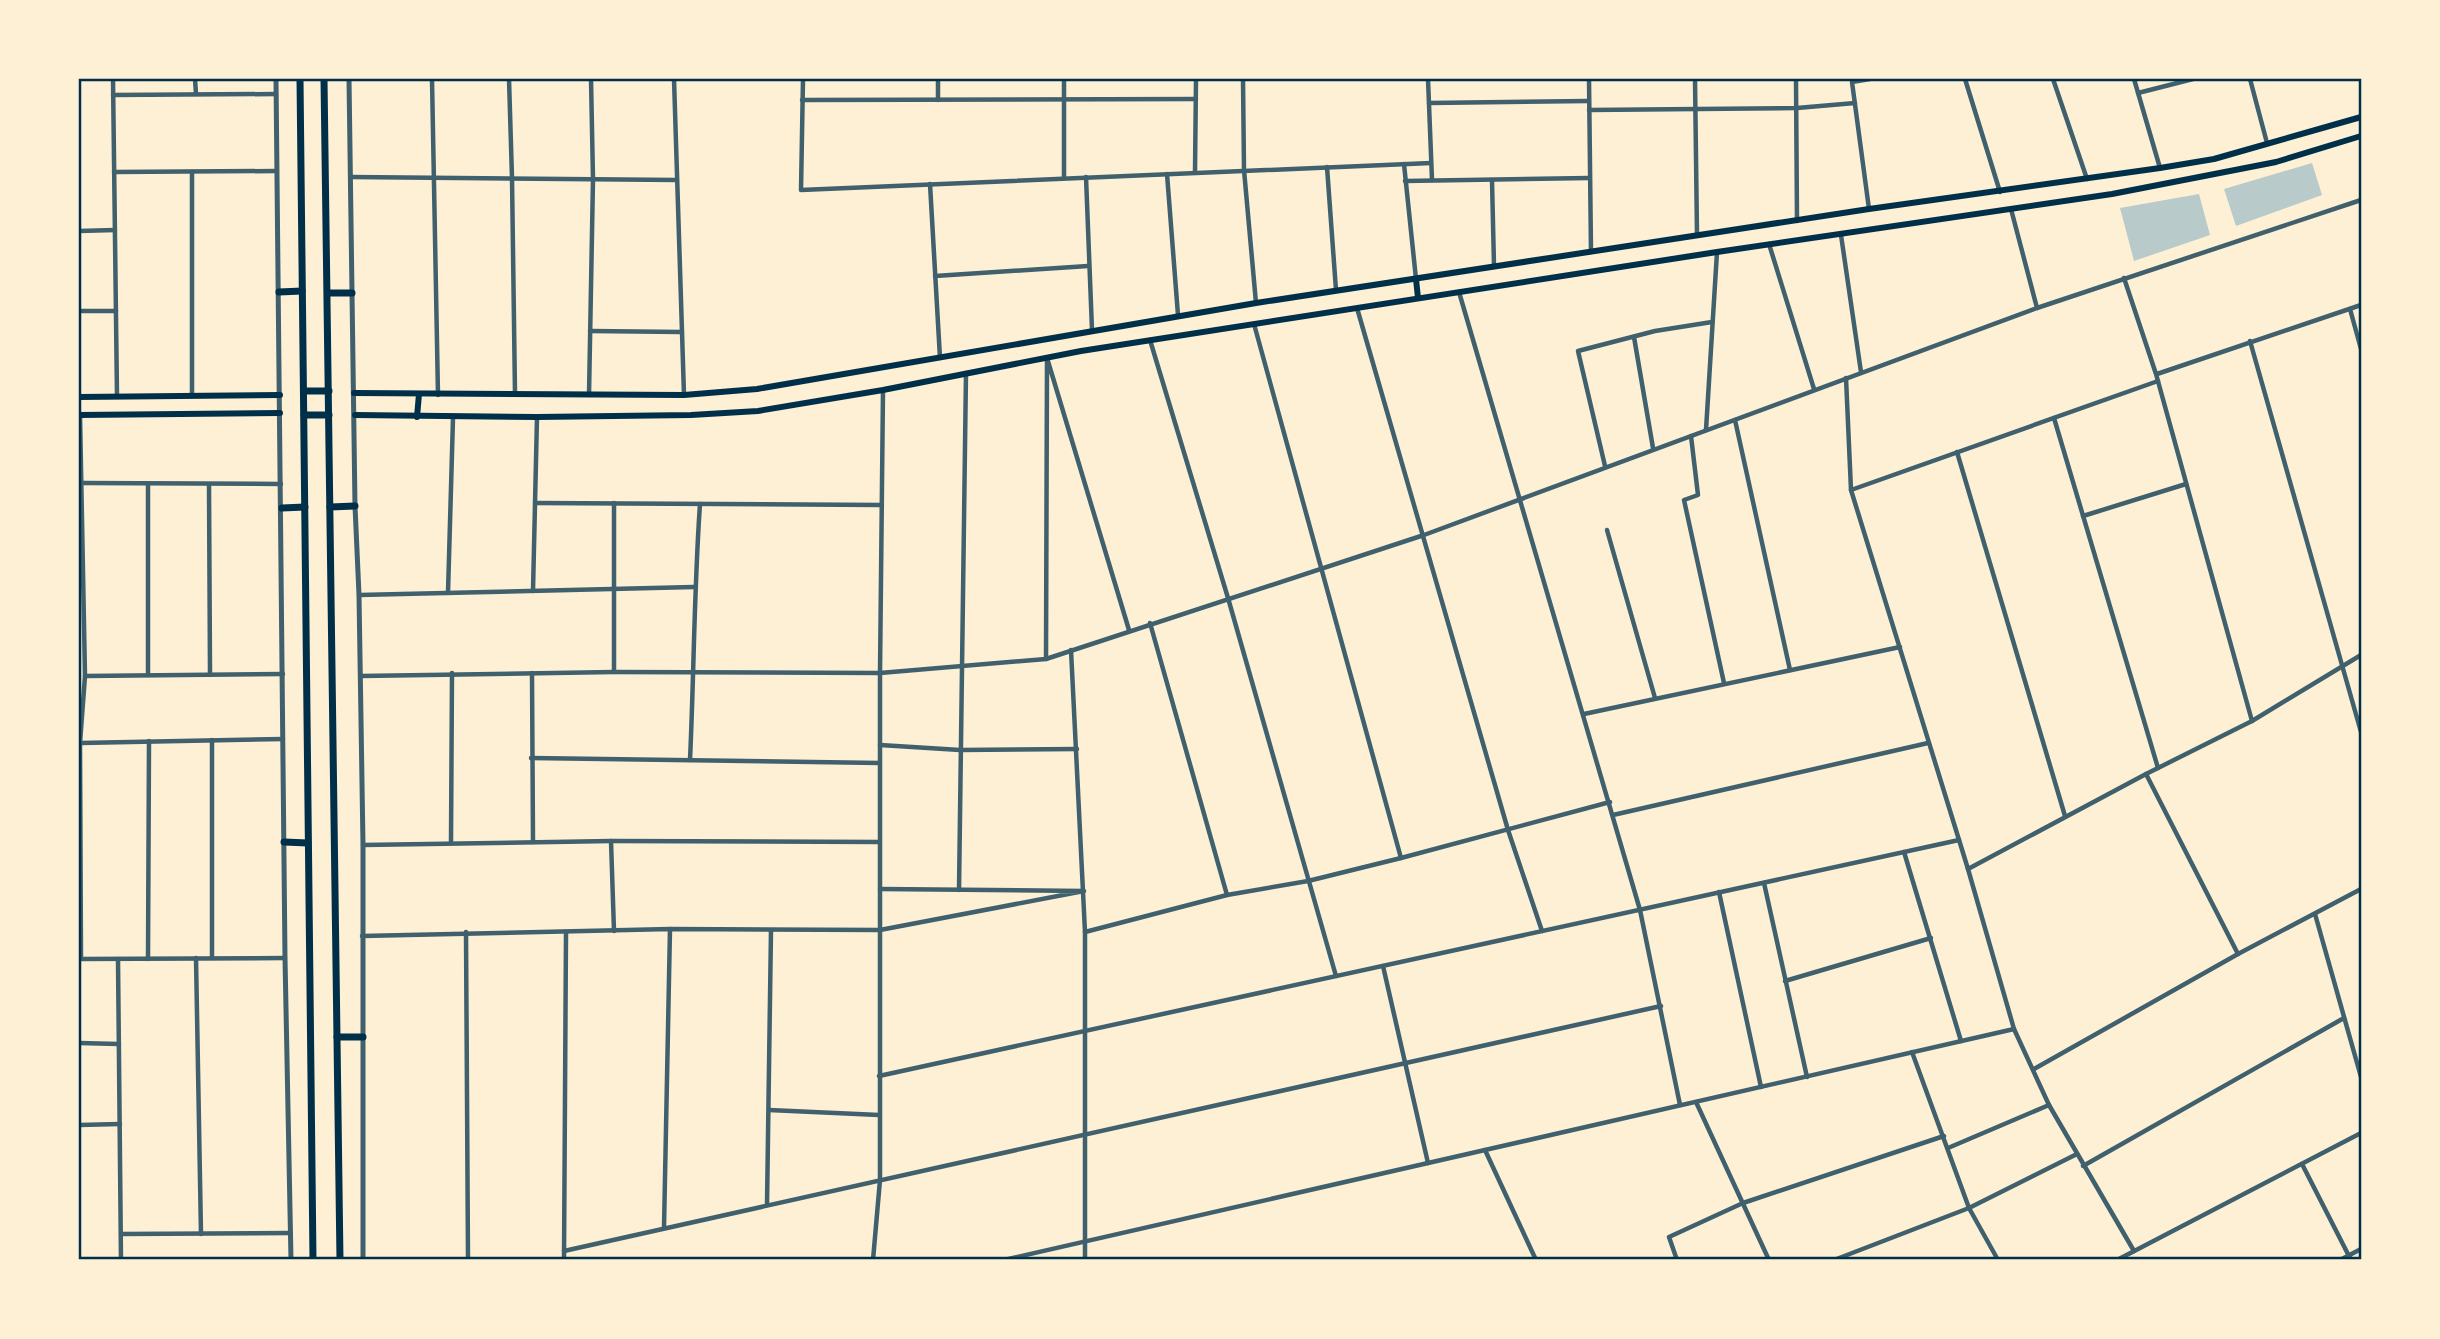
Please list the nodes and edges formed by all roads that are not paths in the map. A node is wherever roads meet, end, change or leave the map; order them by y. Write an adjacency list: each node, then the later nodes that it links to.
1 (113, 79): 29 (street)
2 (195, 79): 27 (street)
3 (276, 79): 28 (street)
4 (300, 79): 84 (main road)
5 (324, 79): 87 (main road)
6 (349, 79): 53 (street)
7 (432, 79): 55 (street)
8 (509, 79): 56 (street)
9 (591, 79): 59 (street)
10 (674, 79): 60 (street)
11 (803, 79): 32 (street)
12 (938, 79): 33 (street)
13 (1064, 79): 30 (street)
14 (1196, 79): 31 (street)
15 (1243, 79): 47 (street)
16 (1429, 79): 35 (street)
17 (1589, 79): 34 (street)
18 (1695, 79): 37 (street)
19 (1796, 79): 38 (street)
20 (1870, 79): 36 (street)
21 (1965, 79): 66 (street)
22 (2053, 79): 63 (street)
23 (2134, 79): 26 (street)
24 (2193, 79): 26 (street)
25 (2250, 79): 42 (street)
26 (2138, 93): 46 (street)
27 (195, 94): 28 (street); 29 (street)
28 (276, 94): 48 (street)
29 (113, 95): 49 (street)
30 (1064, 99): 31 (street); 33 (street); 57 (street)
31 (1196, 99): 51 (street)
32 (802, 100): 33 (street); 65 (street)
33 (938, 100)
34 (1588, 102): 35 (street); 39 (street)
35 (1429, 103): 43 (street)
36 (1855, 103): 38 (street); 68 (street)
37 (1696, 108): 38 (street); 39 (street); 73 (street)
38 (1797, 108): 70 (street)
39 (1588, 110): 58 (street)
40 (2361, 117): 42 (main road)
41 (2361, 136): 69 (main road)
42 (2267, 144): 46 (main road)
43 (1431, 163): 44 (street); 61 (street)
44 (1405, 164): 45 (street); 64 (street)
45 (1327, 167): 47 (street); 83 (street)
46 (2160, 169): 63 (main road)
47 (1244, 170): 51 (street); 90 (street)
48 (276, 171): 50 (street); 85 (street)
49 (114, 172): 50 (street); 72 (street)
50 (192, 172): 126 (street)
51 (1195, 172): 52 (street)
52 (1167, 174): 54 (street); 97 (street)
53 (351, 177): 55 (street); 88 (street)
54 (1086, 177): 57 (street); 78 (street)
55 (433, 178): 56 (street); 121 (street)
56 (512, 178): 59 (street); 122 (street)
57 (1064, 178): 65 (street)
58 (1589, 178): 62 (street); 77 (street)
59 (593, 179): 60 (street); 101 (street)
60 (677, 180): 102 (street)
61 (1432, 180): 62 (street); 64 (street)
62 (1492, 180): 79 (street)
63 (2087, 180): 66 (main road)
64 (1405, 181): 82 (street)
65 (930, 184): 80 (street)
66 (2000, 192): 68 (main road)
67 (2361, 200): 81 (street)
68 (1869, 209): 70 (main road)
69 (2011, 209): 74 (main road); 93 (street)
70 (1797, 222): 73 (main road)
71 (79, 230): 72 (street)
72 (115, 230): 96 (street)
73 (1697, 235): 77 (main road)
74 (1841, 235): 75 (main road); 109 (street)
75 (1769, 244): 76 (main road); 114 (street)
76 (1717, 252): 86 (main road); 98 (street)
77 (1591, 253): 79 (main road)
78 (1088, 266): 80 (street); 100 (street)
79 (1494, 267): 82 (main road)
80 (935, 276): 107 (street)
81 (2124, 278): 93 (street); 111 (street)
82 (1416, 279): 83 (main road); 89 (main road)
83 (1336, 290): 90 (main road)
84 (302, 291): 85 (main road); 115 (main road)
85 (279, 292): 120 (street)
86 (1459, 292): 89 (main road); 149 (street)
87 (328, 293): 88 (main road); 117 (main road)
88 (352, 293): 118 (street)
89 (1418, 299): 92 (main road)
90 (1256, 303): 97 (main road)
91 (2361, 305): 94 (street)
92 (1357, 308): 99 (main road); 160 (street)
93 (2037, 308): 109 (street)
94 (2350, 309): 105 (street); 106 (street)
95 (79, 311): 96 (street)
96 (116, 311): 125 (street)
97 (1178, 315): 100 (main road)
98 (1712, 322): 103 (street); 138 (street)
99 (1254, 324): 104 (main road); 161 (street)
100 (1092, 330): 107 (main road)
101 (590, 331): 102 (street); 123 (street)
102 (682, 332): 124 (street)
103 (1634, 337): 140 (street); 142 (street)
104 (1150, 341): 108 (main road); 167 (street)
105 (2250, 341): 111 (street); 175 (street)
106 (2361, 349)
107 (940, 358): 124 (main road)
108 (1047, 358): 110 (main road); 170 (street); 174 (street)
109 (1861, 372): 112 (street)
110 (966, 373): 116 (main road); 176 (street)
111 (2156, 374): 113 (street)
112 (1846, 377): 114 (street); 148 (street)
113 (2158, 381): 136 (street); 146 (street)
114 (1814, 389): 137 (street)
115 (304, 390): 117 (main road); 130 (main road)
116 (883, 390): 134 (main road); 153 (street)
117 (329, 391): 131 (main road)
118 (354, 393): 119 (main road); 132 (street)
119 (419, 394): 121 (main road); 133 (main road)
120 (280, 395): 126 (main road); 128 (street)
121 (438, 395): 122 (main road)
122 (514, 395): 123 (main road)
123 (589, 395): 124 (main road)
124 (684, 395)
125 (117, 396): 126 (main road); 127 (main road)
126 (192, 396)
127 (79, 397)
128 (280, 413): 129 (main road); 145 (street)
129 (80, 415): 143 (street)
130 (304, 415): 131 (main road); 155 (main road)
131 (328, 415): 156 (main road)
132 (355, 415): 133 (main road); 154 (street)
133 (417, 417): 135 (main road)
134 (537, 417): 135 (main road); 150 (street)
135 (453, 418): 165 (street)
136 (2054, 418): 141 (street); 158 (street)
137 (1735, 420): 138 (street); 177 (street)
138 (1706, 430): 139 (street)
139 (1691, 436): 140 (street); 188 (street)
140 (1653, 448): 142 (street)
141 (1957, 452): 148 (street); 208 (street)
142 (1605, 466): 149 (street)
143 (83, 484): 144 (street); 168 (street)
144 (148, 484): 147 (street); 185 (street)
145 (282, 484): 147 (street); 157 (street)
146 (2186, 484): 158 (street); 191 (street)
147 (209, 485): 180 (street)
148 (1851, 490): 171 (street)
149 (1521, 498): 160 (street); 190 (street)
150 (535, 503): 151 (street); 164 (street)
151 (614, 503): 152 (street); 163 (street)
152 (700, 504): 153 (street); 162 (street)
153 (882, 505): 183 (street)
154 (355, 506): 156 (main road); 166 (street)
155 (304, 507): 157 (main road); 215 (main road)
156 (330, 507): 255 (main road)
157 (282, 508): 184 (street)
158 (2083, 516): 204 (street)
159 (1607, 530): 189 (street)
160 (1424, 535): 161 (street); 209 (street)
161 (1322, 568): 167 (street); 219 (street)
162 (694, 587): 163 (street); 179 (street)
163 (614, 589): 164 (street); 178 (street)
164 (534, 591): 165 (street)
165 (448, 593): 166 (street)
166 (359, 595): 187 (street)
167 (1228, 598): 169 (street); 221 (street)
168 (81, 614): 186 (street)
169 (1150, 623): 170 (street); 228 (street)
170 (1129, 630): 172 (street)
171 (1899, 646): 177 (street); 197 (street)
172 (1071, 650): 174 (street); 199 (street)
173 (2361, 655): 175 (street)
174 (1046, 659): 176 (street)
175 (2342, 665): 191 (street); 192 (street)
176 (961, 666): 183 (street); 200 (street)
177 (1790, 670): 188 (street)
178 (614, 672): 179 (street); 182 (street)
179 (694, 672): 183 (street); 202 (street)
180 (210, 673): 184 (street); 185 (street)
181 (452, 673): 182 (street); 187 (street); 216 (street)
182 (532, 673): 201 (street)
183 (880, 673): 198 (street)
184 (283, 674): 193 (street)
185 (148, 675): 186 (street)
186 (85, 676): 196 (street)
187 (360, 676): 217 (street)
188 (1724, 683): 189 (street)
189 (1655, 698): 190 (street)
190 (1584, 714): 206 (street)
191 (2252, 721): 204 (street)
192 (2361, 732)
193 (284, 739): 194 (street); 212 (street)
194 (212, 740): 195 (street); 245 (street)
195 (149, 741): 196 (street); 243 (street)
196 (80, 743): 247 (street)
197 (1928, 743): 207 (street); 210 (street)
198 (880, 745): 200 (street); 203 (street)
199 (1077, 749): 200 (street); 226 (street)
200 (960, 750): 225 (street)
201 (531, 758): 202 (street); 213 (street)
202 (690, 760): 203 (street)
203 (880, 763): 214 (street)
204 (2158, 768): 205 (street)
205 (2146, 774): 208 (street); 241 (street)
206 (1610, 802): 207 (street); 209 (street)
207 (1613, 816): 229 (street)
208 (2065, 817): 220 (street)
209 (1508, 830): 219 (street); 235 (street)
210 (1959, 840): 218 (street); 220 (street)
211 (611, 841): 213 (street); 214 (street); 234 (street)
212 (284, 842): 215 (main road); 246 (street)
213 (533, 842): 216 (street)
214 (880, 842): 223 (street)
215 (308, 843): 298 (main road)
216 (451, 843): 217 (street)
217 (363, 845): 239 (street)
218 (1904, 852): 222 (street); 240 (street)
219 (1401, 859): 221 (street)
220 (1968, 869): 253 (street)
221 (1308, 881): 228 (street); 249 (street)
222 (1764, 883): 227 (street); 250 (street)
223 (880, 889): 225 (street); 233 (street)
224 (2361, 889): 230 (street)
225 (958, 890): 226 (street)
226 (1084, 891): 233 (street); 238 (street)
227 (1719, 892): 229 (street); 266 (street)
228 (1227, 895): 238 (street)
229 (1640, 910): 235 (street); 251 (street)
230 (2315, 914): 241 (street); 252 (street)
231 (670, 929): 232 (street); 234 (street); 287 (street)
232 (771, 930): 233 (street); 270 (street)
233 (880, 930): 263 (street)
234 (614, 931): 237 (street)
235 (1542, 931): 248 (street)
236 (466, 932): 237 (street); 239 (street); 301 (street)
237 (566, 932): 293 (street)
238 (1085, 932): 254 (street)
239 (362, 936): 256 (street)
240 (1931, 938): 250 (street); 257 (street)
241 (2238, 954): 262 (street)
242 (118, 958): 243 (street); 247 (street); 259 (street)
243 (148, 958): 244 (street)
244 (196, 958): 245 (street); 290 (street)
245 (212, 958): 246 (street)
246 (285, 958): 288 (street)
247 (80, 959)
248 (1383, 966): 249 (street); 261 (street)
249 (1336, 976): 254 (street)
250 (1785, 981): 264 (street)
251 (1661, 1006): 261 (street); 268 (street)
252 (2343, 1018): 265 (street); 282 (street)
253 (2014, 1029): 257 (street); 262 (street)
254 (1086, 1030): 263 (street); 275 (street)
255 (337, 1037): 256 (main road); 299 (main road)
256 (363, 1037): 300 (street)
257 (1961, 1041): 260 (street)
258 (79, 1043): 259 (street)
259 (119, 1044): 272 (street)
260 (1912, 1052): 264 (street); 276 (street)
261 (1405, 1063): 275 (street); 280 (street)
262 (2034, 1069): 269 (street)
263 (879, 1076): 271 (street)
264 (1807, 1077): 266 (street)
265 (2361, 1077)
266 (1761, 1087): 267 (street)
267 (1696, 1102): 268 (street); 284 (street)
268 (1680, 1105): 278 (street)
269 (2049, 1105): 277 (street); 279 (street)
270 (769, 1110): 271 (street); 285 (street)
271 (879, 1115): 283 (street)
272 (120, 1124): 273 (street); 289 (street)
273 (79, 1125)
274 (2361, 1133): 281 (street)
275 (1084, 1134): 283 (street); 291 (street)
276 (1944, 1136): 277 (street); 284 (street)
277 (1948, 1148): 286 (street)
278 (1485, 1150): 280 (street); 306 (street)
279 (2077, 1154): 282 (street); 286 (street)
280 (1429, 1163): 291 (street)
281 (2302, 1164): 294 (street); 295 (street)
282 (2084, 1167): 294 (street)
283 (880, 1180): 285 (street); 303 (street)
284 (1743, 1203): 307 (street); 308 (street)
285 (767, 1205): 287 (street)
286 (1969, 1208): 309 (street); 310 (street)
287 (664, 1228): 293 (street)
288 (290, 1233): 290 (street); 297 (street)
289 (121, 1234): 290 (street); 296 (street)
290 (201, 1234)
291 (1085, 1242): 304 (street); 305 (street)
292 (2361, 1249): 295 (street)
293 (564, 1251): 302 (street)
294 (2134, 1251): 311 (street)
295 (2349, 1258): 312 (street)
296 (121, 1260)
297 (290, 1260)
298 (313, 1260)
299 (340, 1260)
300 (363, 1260)
301 (468, 1260)
302 (564, 1260)
303 (873, 1260)
304 (1004, 1260)
305 (1085, 1260)
306 (1536, 1260)
307 (1677, 1260)
308 (1769, 1260)
309 (1834, 1260)
310 (1998, 1260)
311 (2117, 1260)
312 (2340, 1260)

